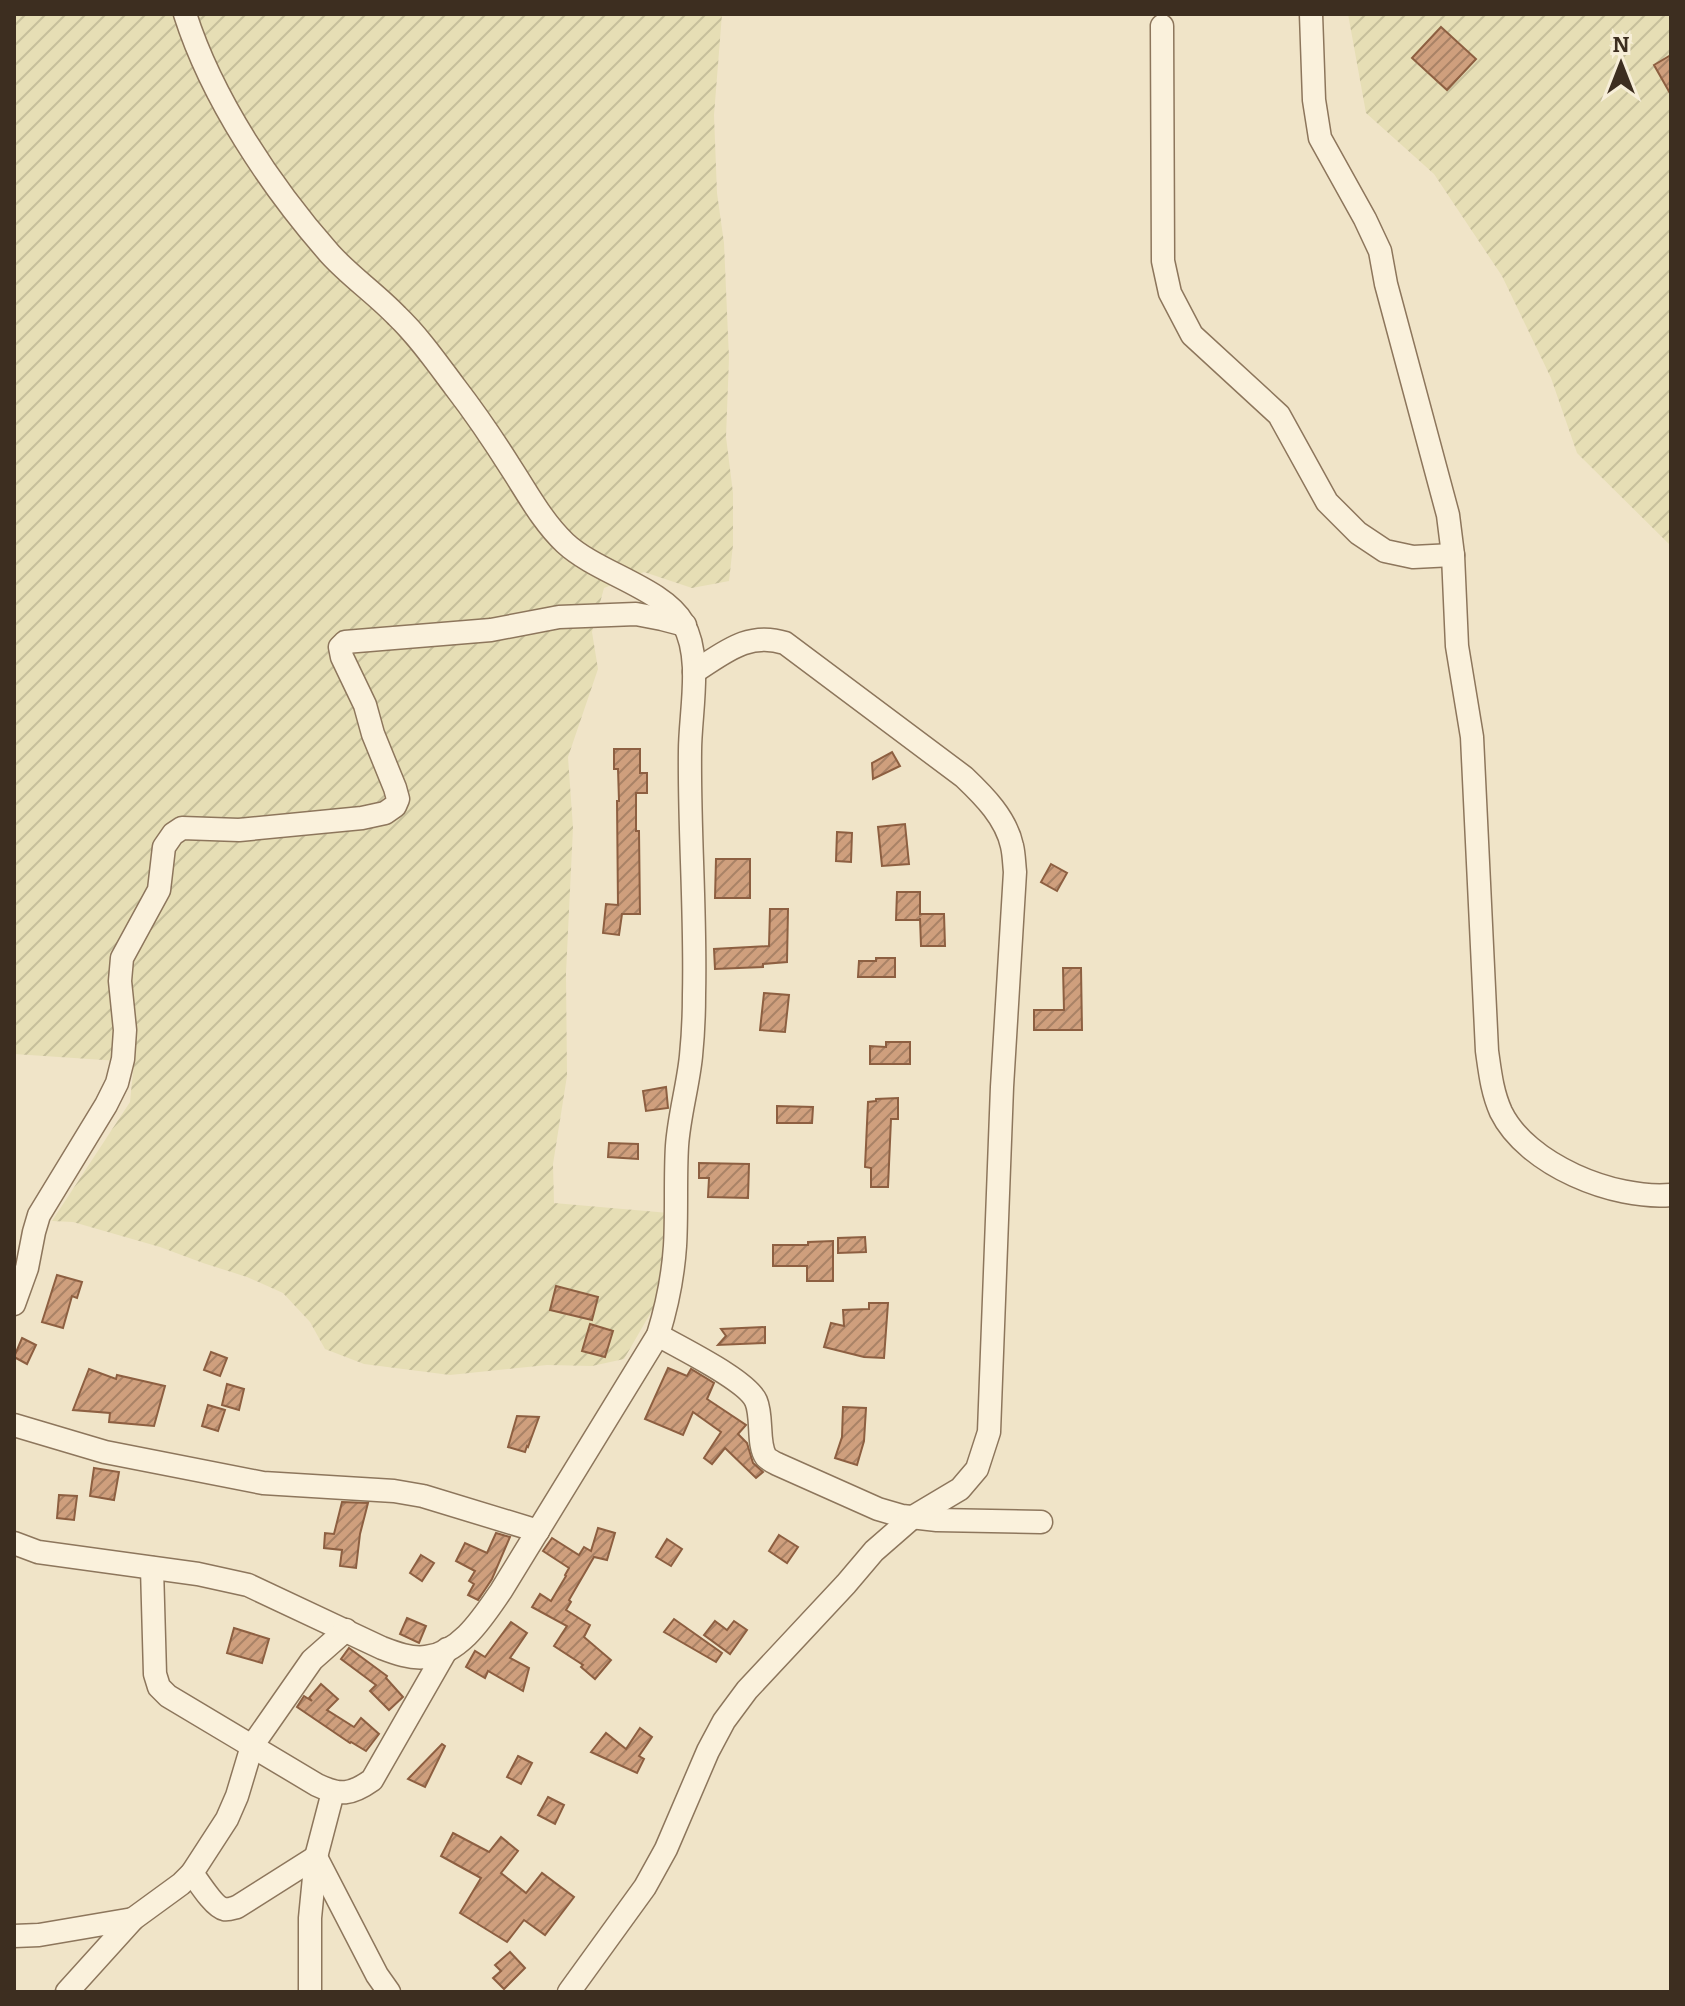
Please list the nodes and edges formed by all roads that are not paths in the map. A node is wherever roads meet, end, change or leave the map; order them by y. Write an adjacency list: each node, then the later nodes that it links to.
1 (185, 14): 5 (street)
2 (1311, 14): 4 (street)
3 (1162, 26): 4 (street)
4 (1453, 555): 7 (street)
5 (685, 625): 6 (street); 8 (street)
6 (694, 672): 9 (street); 11 (street)
7 (1671, 1195)
8 (14, 1304)
9 (658, 1335): 11 (street); 13 (street)
10 (14, 1425): 13 (street)
11 (913, 1517): 12 (street); 27 (street)
12 (1041, 1522)
13 (538, 1531): 17 (street)
14 (14, 1543): 15 (street)
15 (152, 1568): 16 (street); 18 (street)
16 (346, 1630): 17 (street); 18 (street)
17 (447, 1649): 19 (street)
18 (252, 1746): 19 (street); 21 (street)
19 (333, 1792): 20 (street)
20 (316, 1857): 21 (street); 25 (street); 26 (street)
21 (192, 1873): 22 (street)
22 (133, 1919): 23 (street); 24 (street)
23 (14, 1936)
24 (67, 1992)
25 (310, 1992)
26 (389, 1992)
27 (569, 1992)

